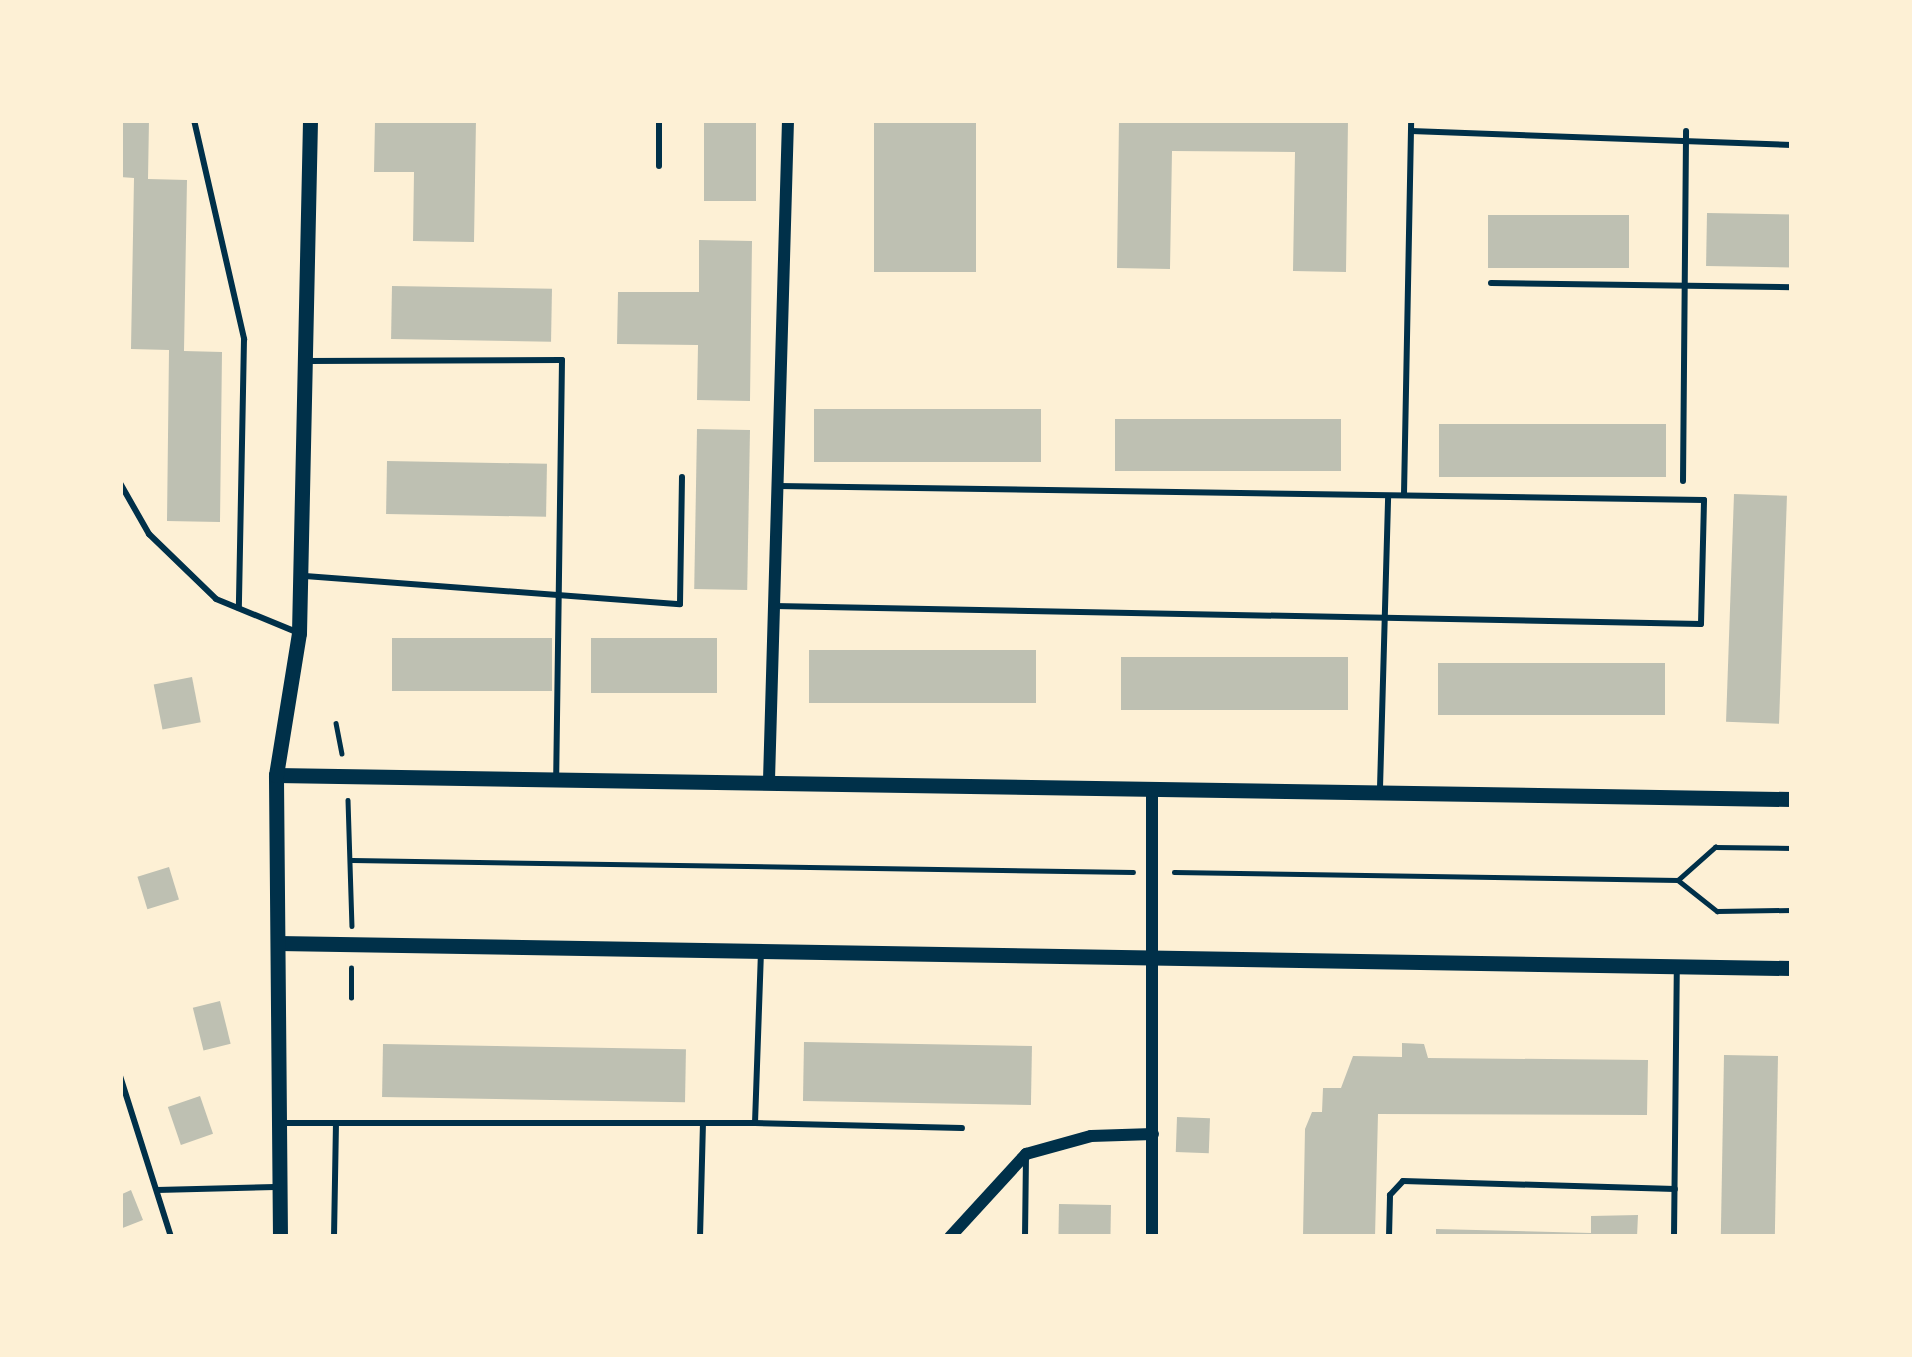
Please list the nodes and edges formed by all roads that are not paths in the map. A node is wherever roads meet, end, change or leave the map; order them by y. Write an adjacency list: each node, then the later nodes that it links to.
1 (194, 120): 24 (lane)
2 (310, 120): 14 (street)
3 (659, 120): 10 (lane)
4 (788, 120): 18 (street)
5 (1411, 120): 6 (lane)
6 (1411, 131): 8 (lane); 20 (lane)
7 (1686, 131): 8 (lane)
8 (1687, 142): 9 (lane); 12 (lane)
9 (1792, 146)
10 (658, 166)
11 (1491, 283): 12 (lane)
12 (1686, 286): 13 (lane); 16 (lane)
13 (1792, 287)
14 (306, 361): 21 (street); 22 (lane)
15 (682, 477): 22 (lane)
16 (1683, 481)
17 (120, 483): 24 (lane)
18 (778, 486): 19 (lane); 23 (street)
19 (1388, 495): 20 (lane); 25 (lane)
20 (1404, 496): 25 (lane)
21 (301, 576): 22 (lane); 26 (street)
22 (561, 601): 28 (lane)
23 (774, 606): 25 (lane); 29 (street)
24 (239, 608): 26 (lane)
25 (1381, 618): 31 (lane)
26 (299, 633): 27 (street)
27 (276, 775): 28 (street); 33 (street)
28 (556, 776): 29 (street)
29 (769, 780): 30 (street)
30 (1152, 788): 31 (street); 35 (street)
31 (1380, 792): 32 (street)
32 (1792, 799)
33 (278, 943): 34 (street); 41 (street)
34 (761, 952): 35 (street); 40 (lane)
35 (1156, 959): 36 (street); 44 (street)
36 (1677, 967): 37 (street); 47 (lane)
37 (1792, 968)
38 (120, 1076): 48 (lane)
39 (704, 1123): 40 (lane); 42 (lane); 52 (lane)
40 (755, 1123): 43 (lane)
41 (278, 1124): 42 (lane); 46 (street)
42 (336, 1124): 51 (lane)
43 (962, 1128)
44 (1153, 1134): 45 (street); 55 (street)
45 (1026, 1154): 53 (street); 54 (lane)
46 (278, 1187): 48 (lane); 50 (street)
47 (1675, 1189): 56 (lane); 57 (lane)
48 (158, 1190): 49 (lane)
49 (171, 1237)
50 (280, 1237)
51 (334, 1237)
52 (700, 1237)
53 (950, 1237)
54 (1025, 1237)
55 (1152, 1237)
56 (1389, 1237)
57 (1674, 1237)

